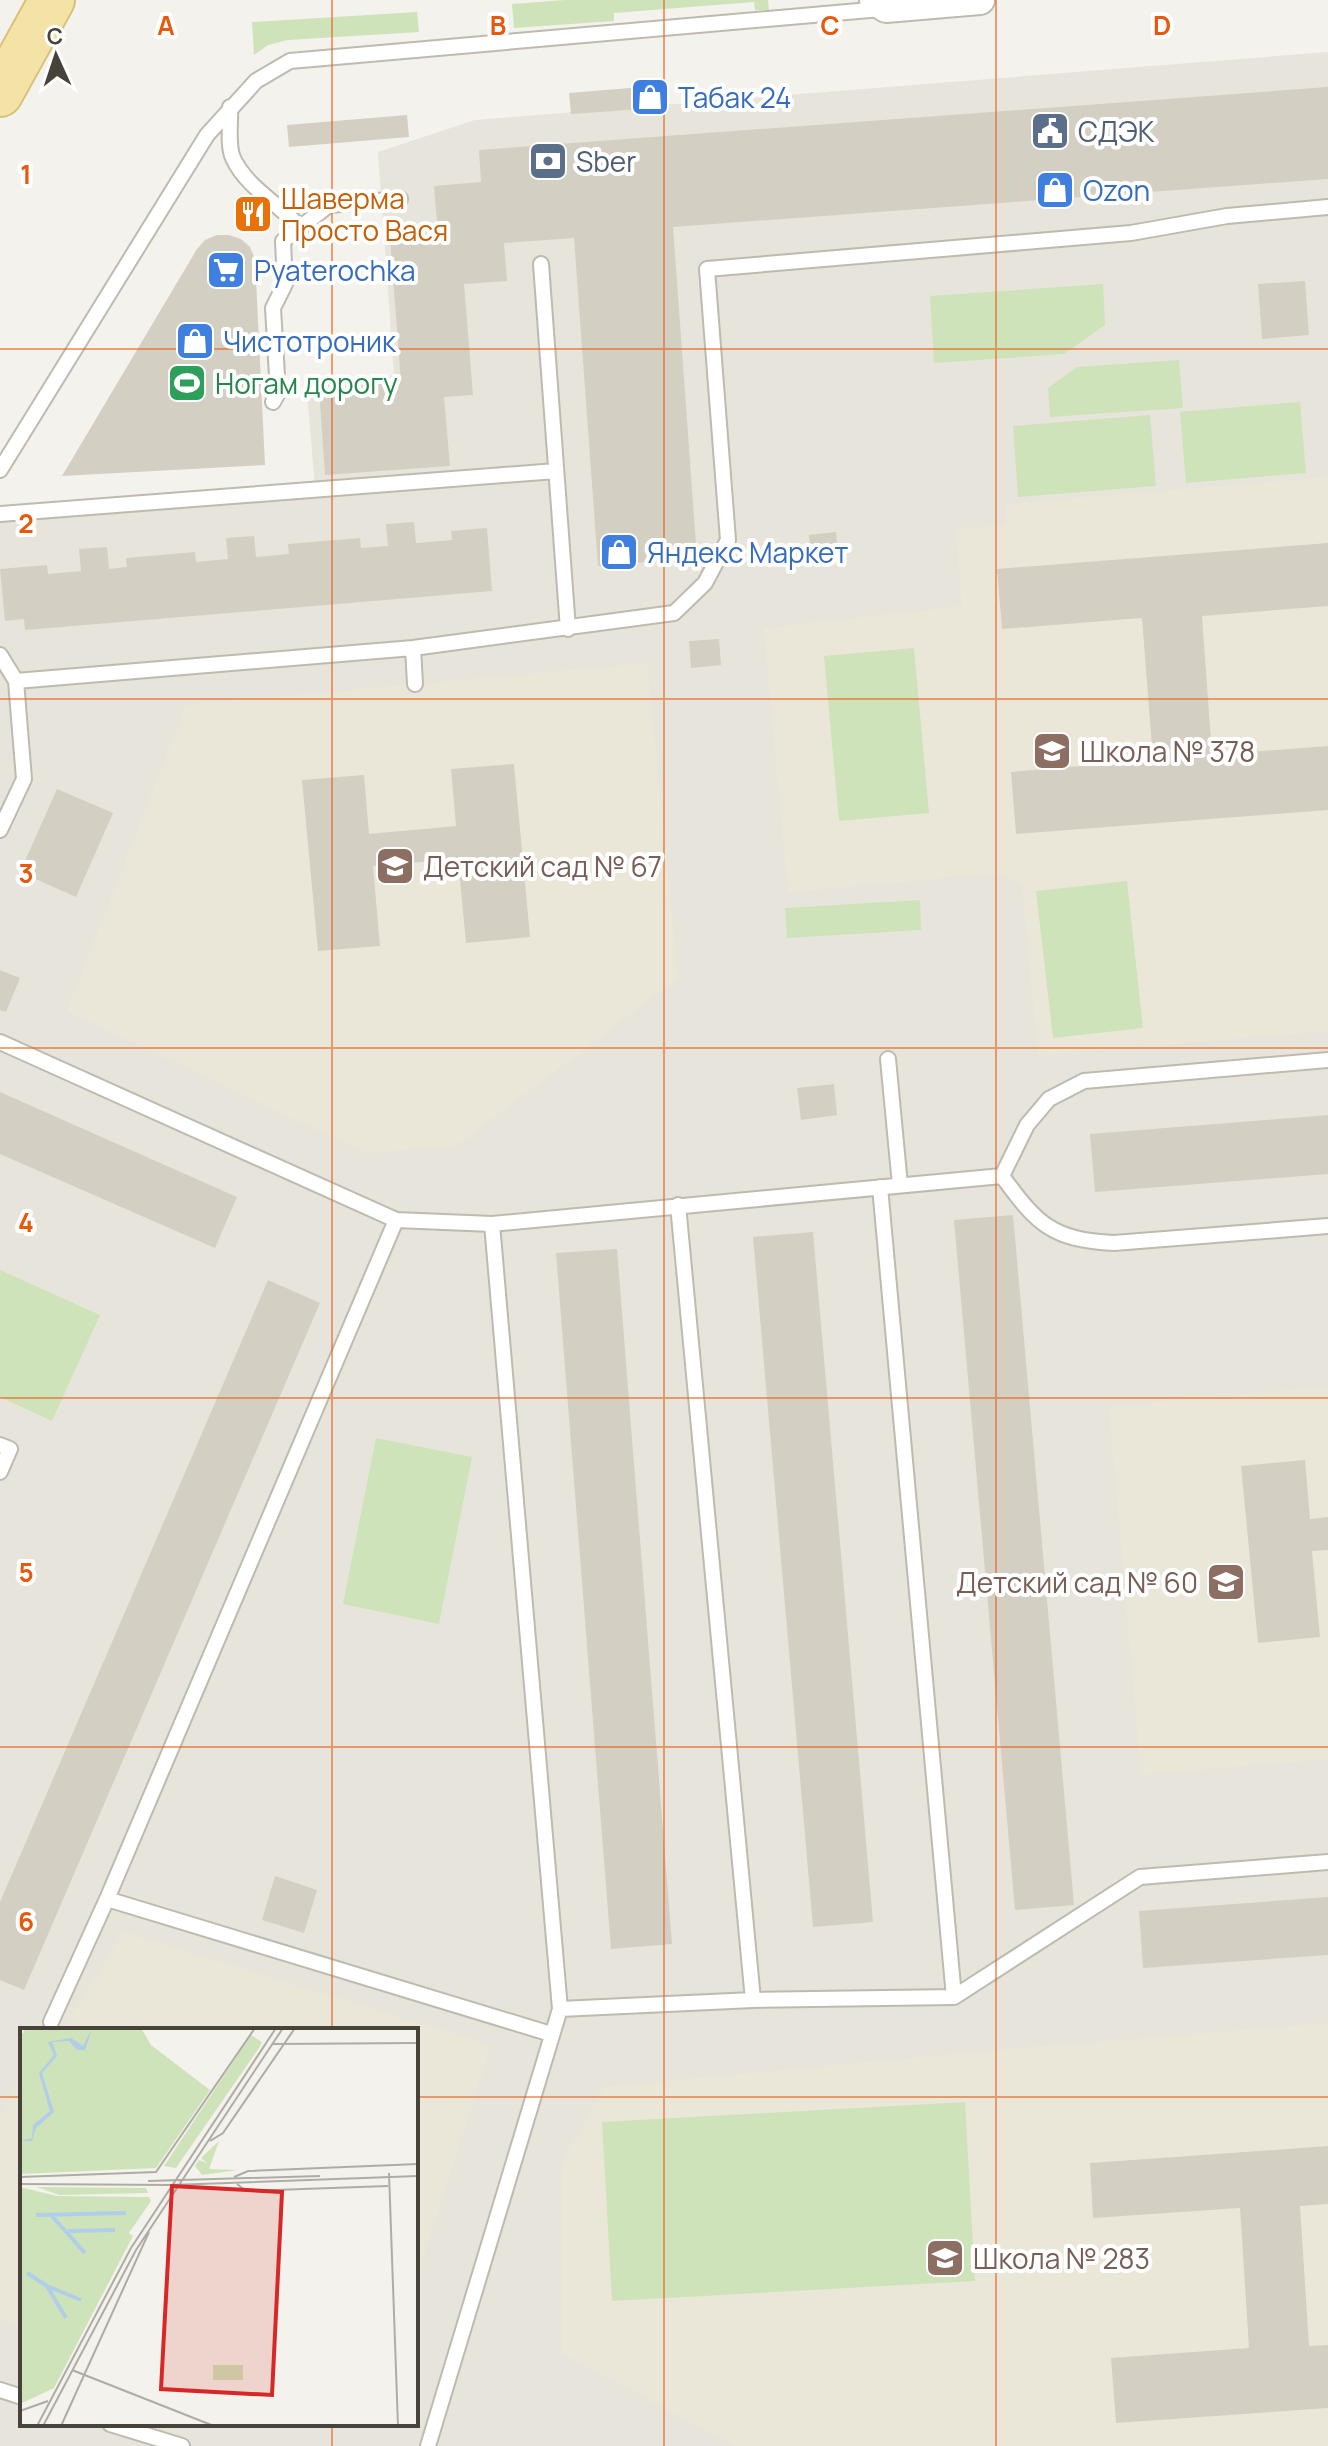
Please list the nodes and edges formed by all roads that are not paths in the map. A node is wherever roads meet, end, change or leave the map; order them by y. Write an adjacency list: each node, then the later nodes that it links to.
1 (52, 0): 4 (main road)
2 (980, 0): 3 (street)
3 (880, 4): 5 (lane)
4 (0, 94)
5 (230, 107): 8 (lane); 11 (lane)
6 (400, 199): 8 (lane)
7 (1328, 207): 14 (lane)
8 (301, 228): 10 (lane)
9 (541, 264): 12 (lane)
10 (273, 402)
11 (0, 470)
12 (556, 471): 13 (lane); 14 (lane)
13 (0, 514)
14 (568, 629): 15 (lane)
15 (413, 648): 17 (lane); 18 (lane)
16 (0, 655): 17 (lane)
17 (16, 681): 19 (lane)
18 (415, 684)
19 (0, 830)
20 (0, 1042): 27 (lane)
21 (888, 1059): 24 (lane)
22 (1328, 1060): 23 (lane)
23 (1002, 1176): 24 (lane); 29 (lane)
24 (900, 1185): 25 (lane)
25 (880, 1187): 26 (lane); 34 (lane)
26 (678, 1205): 28 (lane); 35 (lane)
27 (396, 1220): 28 (lane); 33 (lane)
28 (492, 1224): 36 (lane)
29 (1328, 1226)
30 (0, 1445): 31 (lane)
31 (0, 1472)
32 (1328, 1862): 34 (lane)
33 (107, 1899): 37 (lane); 38 (lane)
34 (954, 1997): 35 (lane)
35 (753, 2000): 36 (lane)
36 (560, 2009): 38 (lane)
37 (51, 2022)
38 (551, 2034): 43 (lane)
39 (0, 2390): 40 (lane)
40 (20, 2396)
41 (117, 2426): 42 (lane)
42 (182, 2446)
43 (428, 2446)

